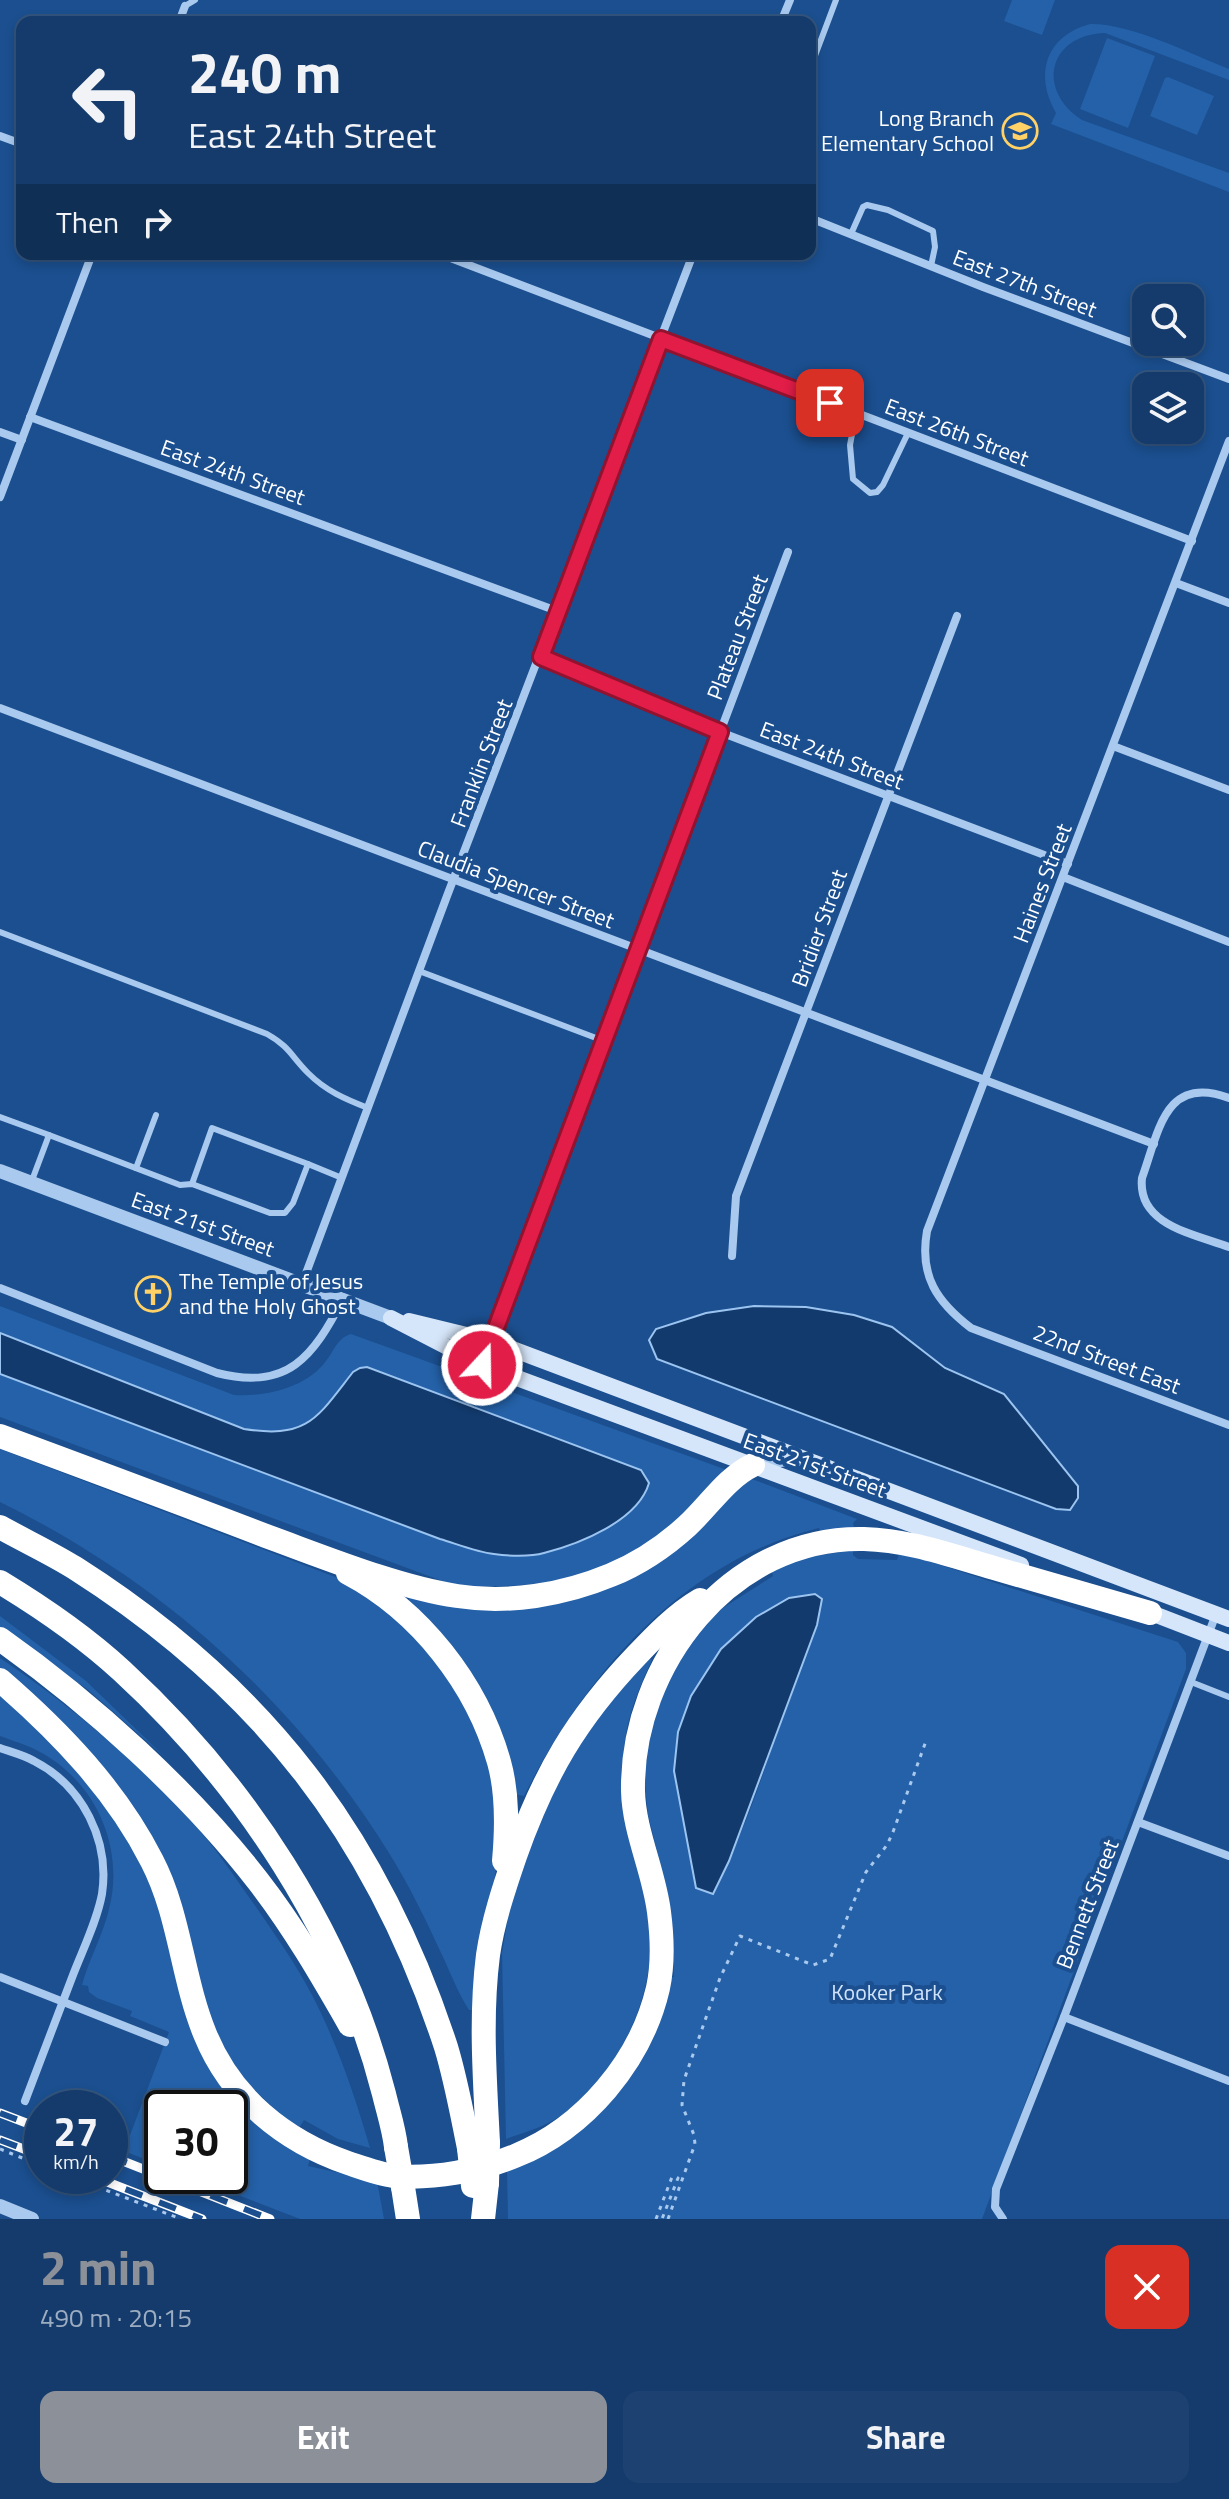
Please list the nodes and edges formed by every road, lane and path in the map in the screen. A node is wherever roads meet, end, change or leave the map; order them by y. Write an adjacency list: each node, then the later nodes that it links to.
1 (195, 0): 3 (lane)
2 (836, 0): 5 (lane)
3 (185, 6): 4 (street)
4 (181, 16)
5 (816, 53)
6 (816, 220): 7 (street, East 27th Street)
7 (851, 234): 11 (street, East 27th Street); 11 (lane)
8 (90, 260): 15 (street)
9 (456, 260): 12 (street, East 26th Street)
10 (691, 260): 12 (street, Franklin Street)
11 (931, 266): 13 (street, East 27th Street)
12 (661, 339): 14 (street, East 26th Street); 25 (street, Franklin Street)
13 (1229, 379)
14 (856, 413): 17 (street, East 26th Street); 17 (lane)
15 (30, 417): 18 (street); 25 (street, East 24th Street)
16 (0, 432): 18 (street)
17 (908, 433): 21 (street, East 26th Street)
18 (22, 440): 20 (street)
19 (1229, 441): 21 (street, Haines Street)
20 (0, 497)
21 (1192, 541): 23 (street, Haines Street)
22 (788, 552): 29 (street, Plateau Street)
23 (1176, 583): 24 (street); 30 (street, Haines Street)
24 (1229, 603)
25 (557, 611): 27 (street, Franklin Street)
26 (957, 616): 32 (street, Bridier Street)
27 (541, 657): 29 (street, East 24th Street); 35 (street, Franklin Street)
28 (0, 708): 35 (street, Claudia Spencer Street)
29 (720, 732): 32 (street, East 24th Street); 38 (street, Plateau Street)
30 (1113, 746): 31 (street); 33 (street, Haines Street)
31 (1229, 790)
32 (888, 795): 33 (street, East 24th Street); 40 (street, Bridier Street)
33 (1068, 864): 34 (street, Haines Street)
34 (1063, 877): 37 (street); 42 (street, Haines Street)
35 (455, 880): 38 (street, Claudia Spencer Street); 39 (street, Franklin Street)
36 (0, 932): 44 (lane)
37 (1229, 942)
38 (638, 949): 40 (street, Claudia Spencer Street); 41 (street, Plateau Street)
39 (419, 971): 41 (lane); 44 (street, Franklin Street)
40 (807, 1013): 42 (street, Claudia Spencer Street); 56 (street, Bridier Street)
41 (604, 1041): 62 (street, Plateau Street)
42 (985, 1081): 48 (street, Claudia Spencer Street); 61 (street, Haines Street)
43 (1229, 1098): 48 (street)
44 (368, 1108): 52 (street, Franklin Street)
45 (156, 1115): 50 (lane)
46 (0, 1117): 47 (lane)
47 (49, 1135): 50 (lane); 53 (lane)
48 (1154, 1144): 55 (street)
49 (308, 1164): 52 (lane); 54 (lane); 54 (lane)
50 (136, 1168): 54 (lane)
51 (0, 1171): 53 (street, East 21st Street)
52 (342, 1178): 57 (street, Franklin Street)
53 (31, 1183): 57 (street, East 21st Street)
54 (192, 1184)
55 (1229, 1247)
56 (732, 1256)
57 (302, 1284): 59 (street, East 21st Street)
58 (0, 1288): 59 (street)
59 (343, 1299): 60 (street, East 21st Street)
60 (391, 1318): 62 (main road, East 21st Street); 63 (main road, East 21st Street)
61 (971, 1328): 64 (street, 22nd Street East)
62 (491, 1341): 63 (street, Plateau Street); 66 (main road, East 21st Street)
63 (482, 1365): 67 (main road, East 21st Street)
64 (1229, 1425)
65 (0, 1436): 69 (highway)
66 (797, 1457): 67 (street); 73 (main road, East 21st Street)
67 (753, 1465): 69 (highway); 72 (main road, East 21st Street)
68 (0, 1527): 92 (highway)
69 (300, 1548): 84 (highway)
70 (733, 1581): 72 (highway); 77 (highway); 84 (highway)
71 (0, 1582): 91 (highway)
72 (1150, 1613): 74 (main road, East 21st Street)
73 (1223, 1616): 74 (street, Bennett Street)
74 (1209, 1635): 76 (main road, East 21st Street); 78 (street, Bennett Street)
75 (0, 1639): 91 (highway)
76 (1229, 1643)
77 (0, 1680)
78 (1191, 1682): 79 (lane); 82 (street, Bennett Street)
79 (1229, 1697)
80 (926, 1741): 105 (path)
81 (0, 1748): 86 (street)
82 (1138, 1822): 83 (street); 87 (street, Bennett Street)
83 (1229, 1856)
84 (501, 1895): 92 (highway)
85 (0, 1977): 86 (street)
86 (63, 2001): 88 (street); 90 (street)
87 (1064, 2017): 89 (street); 106 (street, Bennett Street)
88 (165, 2042)
89 (1229, 2081)
90 (29, 2090)
91 (396, 2143): 100 (highway, bridge)
92 (479, 2145): 95 (highway, bridge)
93 (0, 2149): 94 (path)
94 (24, 2159)
95 (480, 2185): 101 (highway); 102 (highway)
96 (116, 2194): 99 (path)
97 (0, 2206): 98 (street)
98 (32, 2219)
99 (181, 2219)
100 (408, 2219)
101 (476, 2219)
102 (483, 2219)
103 (656, 2219): 104 (path)
104 (662, 2219)
105 (668, 2219)
106 (1003, 2219)

